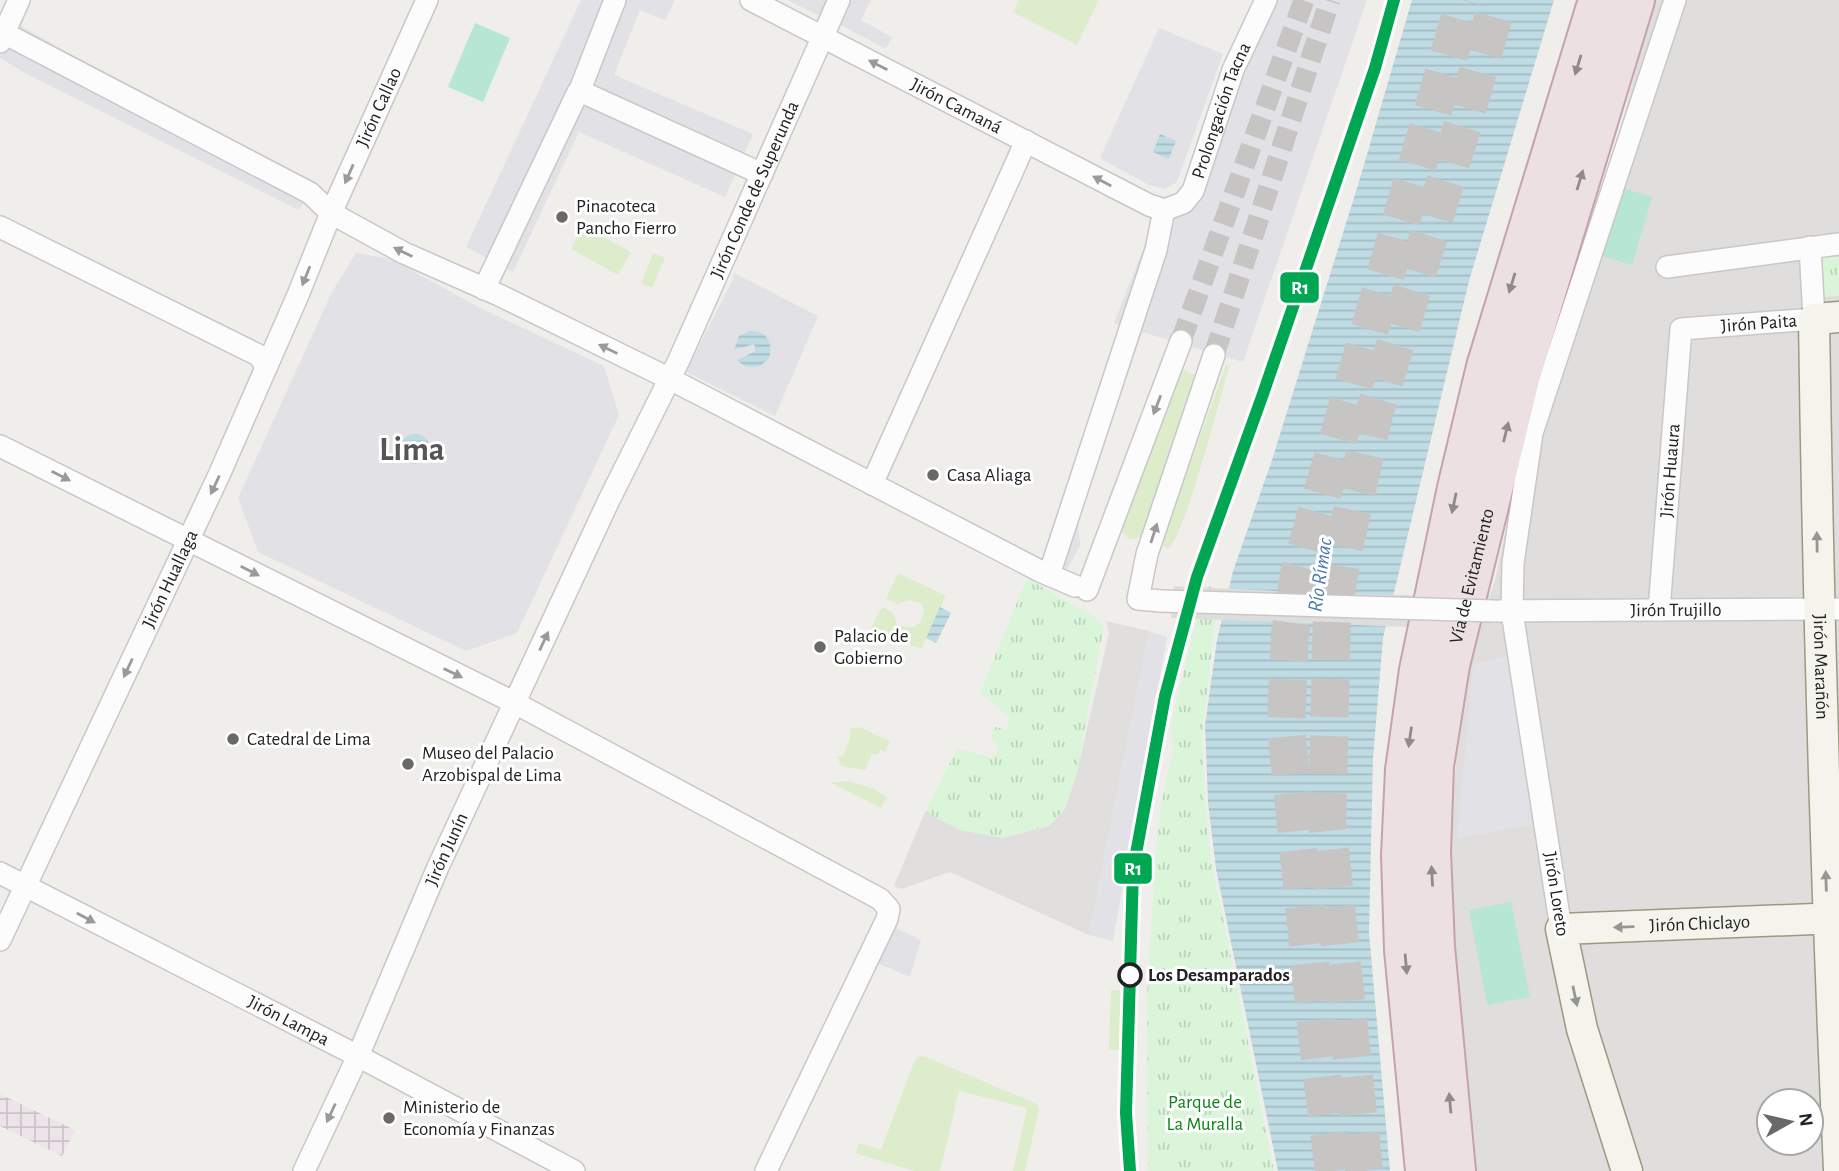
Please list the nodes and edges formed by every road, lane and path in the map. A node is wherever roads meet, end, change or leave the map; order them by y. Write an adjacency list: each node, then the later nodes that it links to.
1 (19, 0): 11 (street)
2 (427, 0): 17 (street, Jirón Callao, one-way to 17)
3 (615, 0): 13 (street)
4 (751, 0): 12 (street, Jirón Camaná)
5 (839, 0): 12 (street, Jirón Conde de Superunda)
6 (1266, 0): 16 (street, Prolongación Tacna)
7 (1598, 0): 49 (highway, Vía de Evitamiento, one-way to 49)
8 (1644, 0): 10 (highway, Vía de Evitamiento)
9 (1675, 0): 37 (street, Jirón Loreto)
10 (1630, 17): 50 (highway, Vía de Evitamiento, one-way to 10)
11 (1, 35): 17 (street)
12 (823, 37): 14 (street, Jirón Camaná, one-way to 12); 15 (street, Jirón Conde de Superunda)
13 (580, 90): 15 (street); 24 (street)
14 (1026, 141): 16 (street, Jirón Camaná, one-way to 14); 32 (street)
15 (762, 174): 22 (street, Jirón Conde de Superunda)
16 (1164, 210): 34 (street)
17 (331, 213): 24 (street, one-way to 17); 29 (street, Jirón Huallaga, one-way to 29)
18 (0, 226): 29 (street)
19 (1839, 244): 20 (street)
20 (1810, 247): 21 (street); 25 (street, Jirón Marañón)
21 (1667, 267)
22 (717, 274): 23 (street); 30 (street, Jirón Conde de Superunda)
23 (735, 286)
24 (484, 289): 30 (street, one-way to 24)
25 (1826, 318): 26 (street, Jirón Paita); 35 (main road, Jirón Marañón, one-way to 25)
26 (1681, 329): 36 (street, Jirón Huaura)
27 (1181, 341): 34 (street, one-way to 34)
28 (1214, 355): 37 (street, Jirón Trujillo, one-way to 28, bridge)
29 (266, 368): 33 (street, Jirón Huallaga, one-way to 33)
30 (670, 379): 32 (street); 38 (street, Jirón Junín, one-way to 30)
31 (0, 446): 33 (street, one-way to 33)
32 (872, 484): 34 (street)
33 (189, 540): 38 (street, one-way to 38); 40 (street, Jirón Huallaga, one-way to 40)
34 (1049, 575)
35 (1829, 609): 36 (street, Jirón Trujillo); 41 (main road, Jirón Marañón, one-way to 35)
36 (1659, 610): 37 (street, Jirón Trujillo)
37 (1503, 611): 42 (street, Jirón Loreto)
38 (515, 703): 44 (street, Jirón Junín); 48 (street)
39 (0, 873): 40 (street, Jirón Lampa)
40 (25, 886): 43 (street, Jirón Huallaga); 44 (street, Jirón Lampa, one-way to 44)
41 (1833, 918): 42 (main road, Jirón Chiclayo, one-way to 42); 45 (main road, Jirón Marañón)
42 (1561, 929): 51 (main road, Jirón Loreto, one-way to 51)
43 (0, 940)
44 (358, 1056): 46 (street, Jirón Junín, one-way to 46); 47 (street, Jirón Lampa)
45 (1839, 1170)
46 (304, 1171)
47 (573, 1171)
48 (766, 1171)
49 (1425, 1171)
50 (1457, 1171)
51 (1627, 1171)

